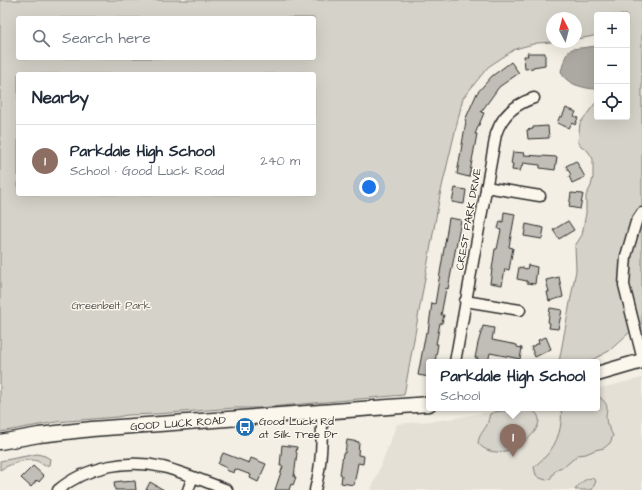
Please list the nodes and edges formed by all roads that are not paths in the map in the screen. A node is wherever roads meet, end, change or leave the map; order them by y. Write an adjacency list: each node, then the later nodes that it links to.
1 (534, 98): 2 (street, CREST PARK DRIVE)
2 (486, 187): 3 (street); 5 (street, CREST PARK DRIVE)
3 (540, 196)
4 (642, 213): 7 (street)
5 (465, 301): 6 (street); 8 (street, CREST PARK DRIVE)
6 (520, 310)
7 (642, 356)
8 (455, 359)
9 (642, 361): 10 (main road)
10 (600, 373)
11 (426, 404): 12 (main road, GOOD LUCK ROAD)
12 (322, 412): 13 (main road, GOOD LUCK ROAD); 18 (street)
13 (0, 442)
14 (193, 477): 15 (street); 16 (street); 17 (street)
15 (58, 490)
16 (188, 490)
17 (227, 490)
18 (315, 490)

